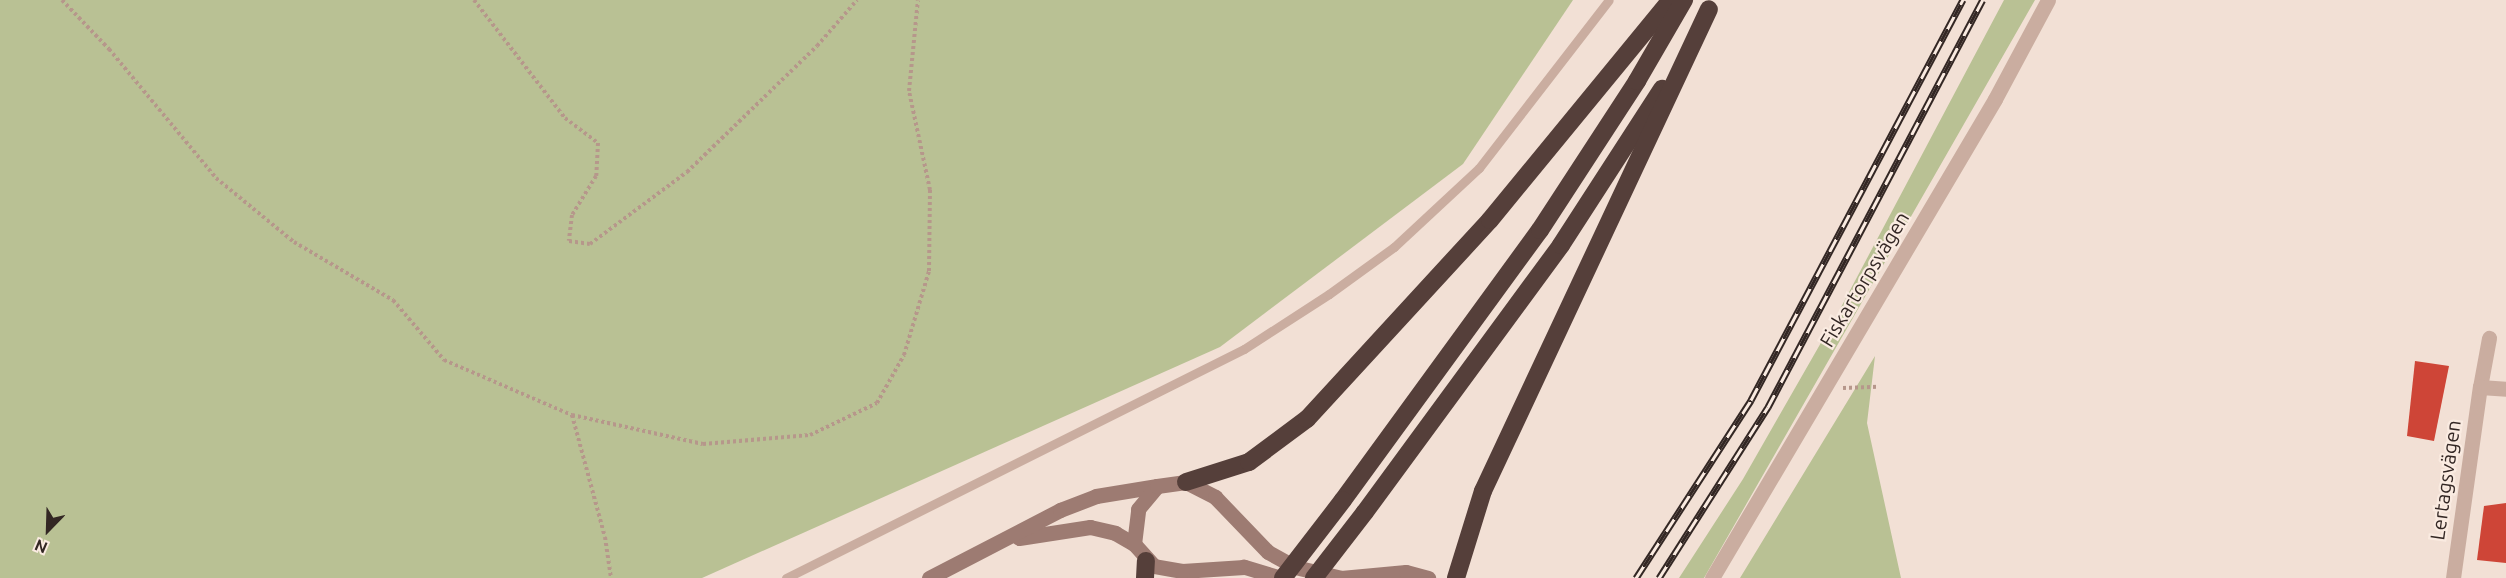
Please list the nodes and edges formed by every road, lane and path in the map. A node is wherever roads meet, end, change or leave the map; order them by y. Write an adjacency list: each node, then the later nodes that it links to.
1 (62, 0): 15 (path)
2 (474, 0): 3 (path)
3 (857, 0)
4 (918, 0): 15 (path)
5 (1609, 0): 22 (lane)
6 (1671, 0): 16 (highway)
7 (1684, 0): 24 (highway, bridge)
8 (2048, 0): 13 (street, Fiskartorpsvägen)
9 (1712, 5): 25 (highway, bridge); 27 (highway)
10 (2489, 338): 12 (street, Lertagsvägen)
11 (1878, 387): 13 (path)
12 (2480, 387): 14 (street); 29 (street, Lertagsvägen)
13 (1823, 388): 28 (street, Fiskartorpsvägen)
14 (2506, 388)
15 (572, 415): 21 (path)
16 (1186, 482): 17 (main road); 26 (main road)
17 (1157, 486): 18 (main road); 19 (main road)
18 (1004, 540): 19 (main road); 23 (main road)
19 (1134, 544): 20 (main road)
20 (1145, 570): 24 (main road)
21 (611, 578)
22 (786, 578)
23 (928, 578)
24 (1282, 578)
25 (1314, 578)
26 (1428, 578)
27 (1456, 578)
28 (1712, 578)
29 (2453, 578)

